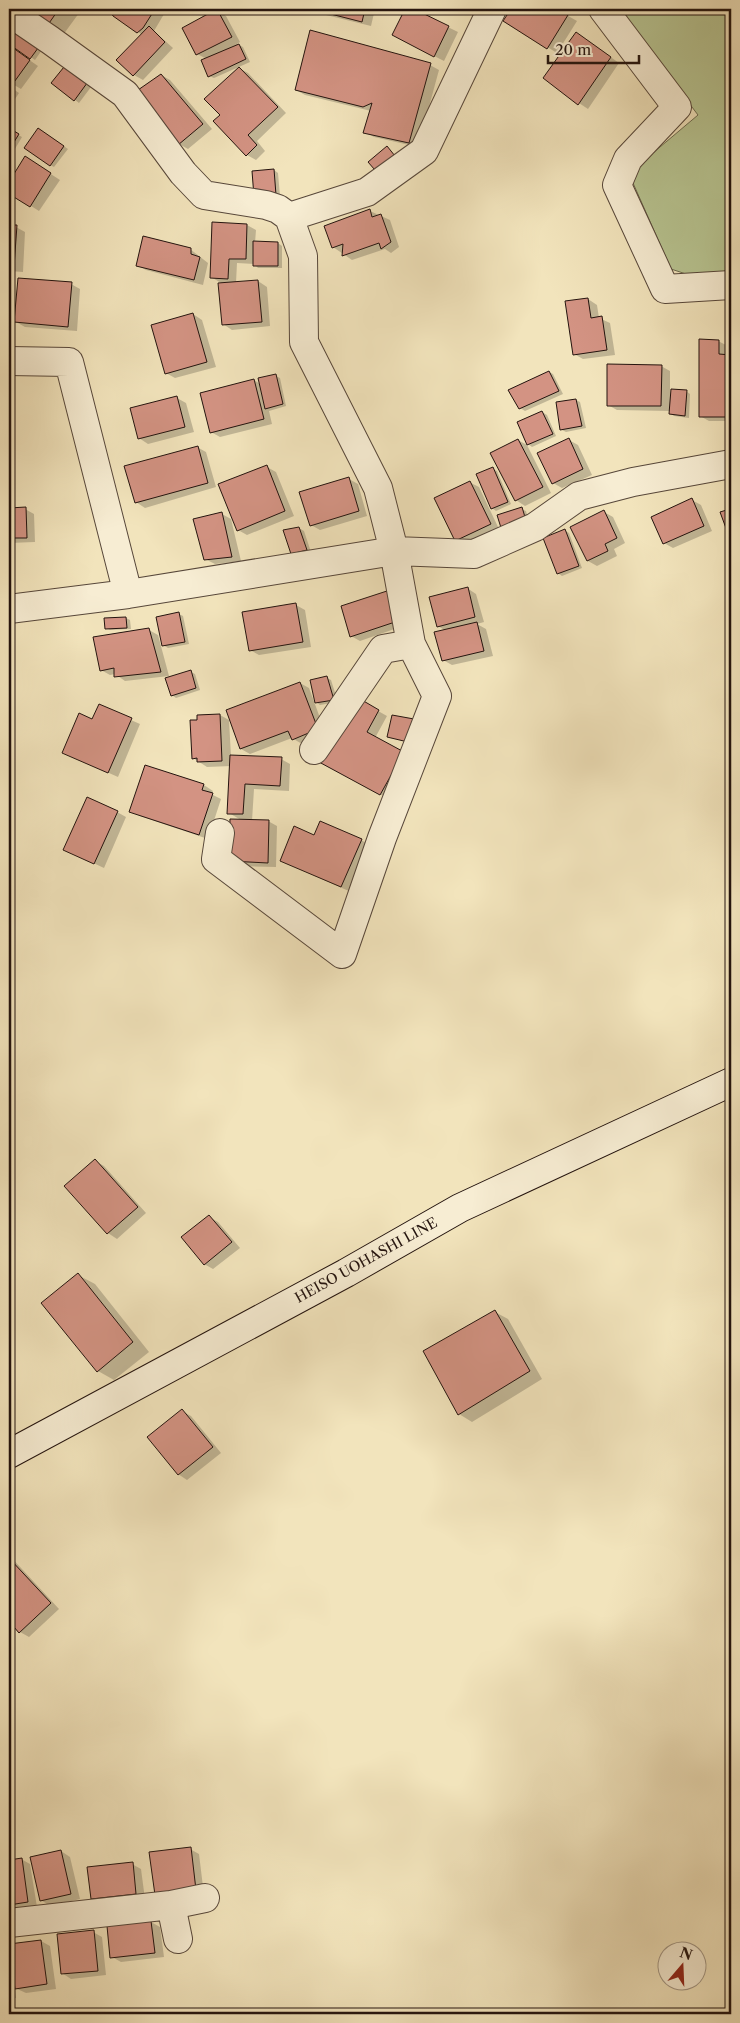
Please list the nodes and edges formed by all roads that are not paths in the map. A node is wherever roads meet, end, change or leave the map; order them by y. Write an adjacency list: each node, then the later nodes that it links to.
1 (492, 9): 4 (street)
2 (602, 9): 5 (street)
3 (9, 12): 4 (street)
4 (289, 216): 8 (street)
5 (731, 285)
6 (9, 362): 9 (street)
7 (731, 464): 8 (street)
8 (394, 551): 9 (street); 11 (street)
9 (128, 594): 10 (street)
10 (9, 609)
11 (411, 644): 12 (street); 13 (street)
12 (314, 750)
13 (220, 833)
14 (731, 1082): 15 (street, HEISO UOHASHI LINE)
15 (9, 1454)
16 (205, 1898): 17 (street)
17 (171, 1905): 18 (street); 19 (street)
18 (9, 1923)
19 (178, 1938)

